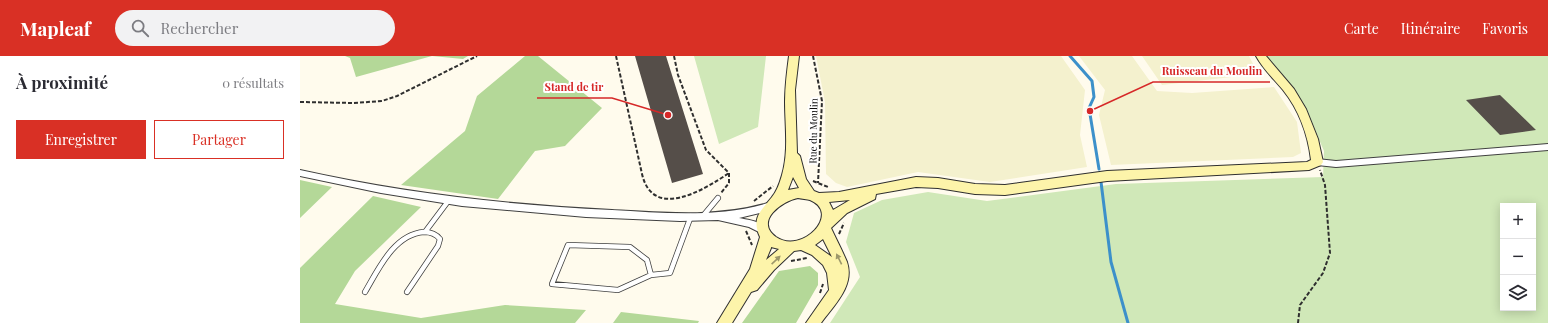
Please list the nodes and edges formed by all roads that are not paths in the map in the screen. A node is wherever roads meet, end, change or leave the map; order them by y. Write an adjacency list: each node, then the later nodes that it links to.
1 (794, 56): 3 (street)
2 (1261, 56): 5 (street)
3 (792, 146): 8 (street); 11 (street)
4 (1548, 147): 5 (street)
5 (1316, 162): 7 (street)
6 (300, 172): 10 (street)
7 (896, 185): 8 (street); 15 (street)
8 (814, 196): 11 (street); 15 (street)
9 (718, 198): 13 (lane)
10 (449, 200): 12 (street); 16 (lane)
11 (773, 203): 14 (street); 17 (street)
12 (691, 216): 13 (street); 19 (lane)
13 (703, 216): 14 (street)
14 (713, 216): 17 (street)
15 (826, 225): 18 (street); 20 (street, one-way to 15)
16 (425, 232): 21 (lane); 22 (lane)
17 (765, 233): 18 (street); 23 (street)
18 (796, 246): 20 (street); 23 (street, one-way to 18)
19 (651, 274): 19 (lane)
20 (836, 290): 25 (street)
21 (365, 292)
22 (407, 292)
23 (743, 295): 24 (street)
24 (724, 323)
25 (813, 323)

